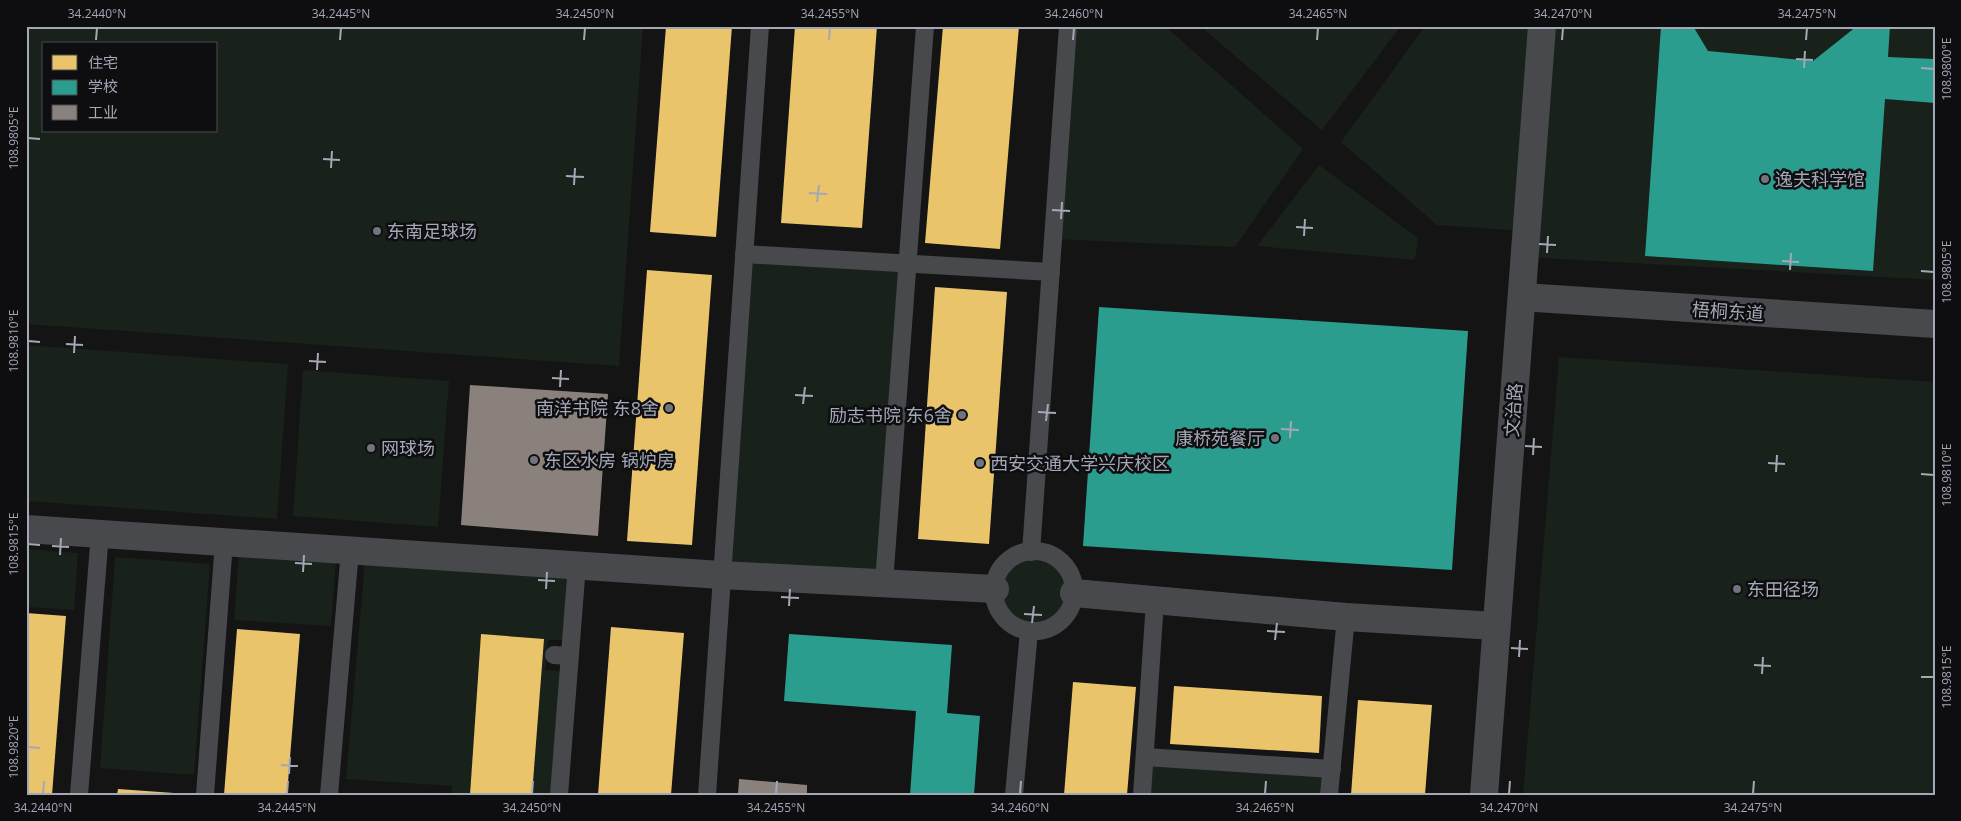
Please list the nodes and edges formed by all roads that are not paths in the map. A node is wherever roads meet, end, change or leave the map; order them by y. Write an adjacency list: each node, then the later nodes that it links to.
1 (760, 26): 5 (lane)
2 (925, 26): 6 (lane)
3 (1068, 26): 7 (lane)
4 (1542, 26): 8 (street, 文治路)
5 (744, 254): 6 (lane); 16 (lane)
6 (907, 264): 7 (lane); 17 (lane)
7 (1051, 272): 14 (lane)
8 (1522, 297): 9 (street, 梧桐东道); 22 (street, 文治路)
9 (1935, 324)
10 (26, 529): 11 (street)
11 (100, 534): 12 (street); 26 (lane)
12 (224, 542): 13 (street); 27 (lane)
13 (350, 550): 15 (street); 28 (lane)
14 (1032, 552): 18 (lane); 19 (lane)
15 (576, 565): 16 (street); 29 (lane)
16 (721, 575): 17 (street); 30 (lane)
17 (884, 583): 18 (street)
18 (995, 589): 23 (lane)
19 (1074, 594): 20 (street); 23 (lane)
20 (1155, 601): 21 (street); 24 (lane)
21 (1346, 617): 22 (street); 25 (lane)
22 (1496, 626): 34 (street, 文治路)
23 (1029, 631): 31 (lane)
24 (1145, 757): 25 (lane); 32 (lane)
25 (1332, 768): 33 (lane)
26 (79, 795)
27 (205, 795)
28 (329, 795)
29 (559, 795)
30 (707, 795)
31 (1014, 795)
32 (1142, 795)
33 (1329, 795)
34 (1484, 795)

